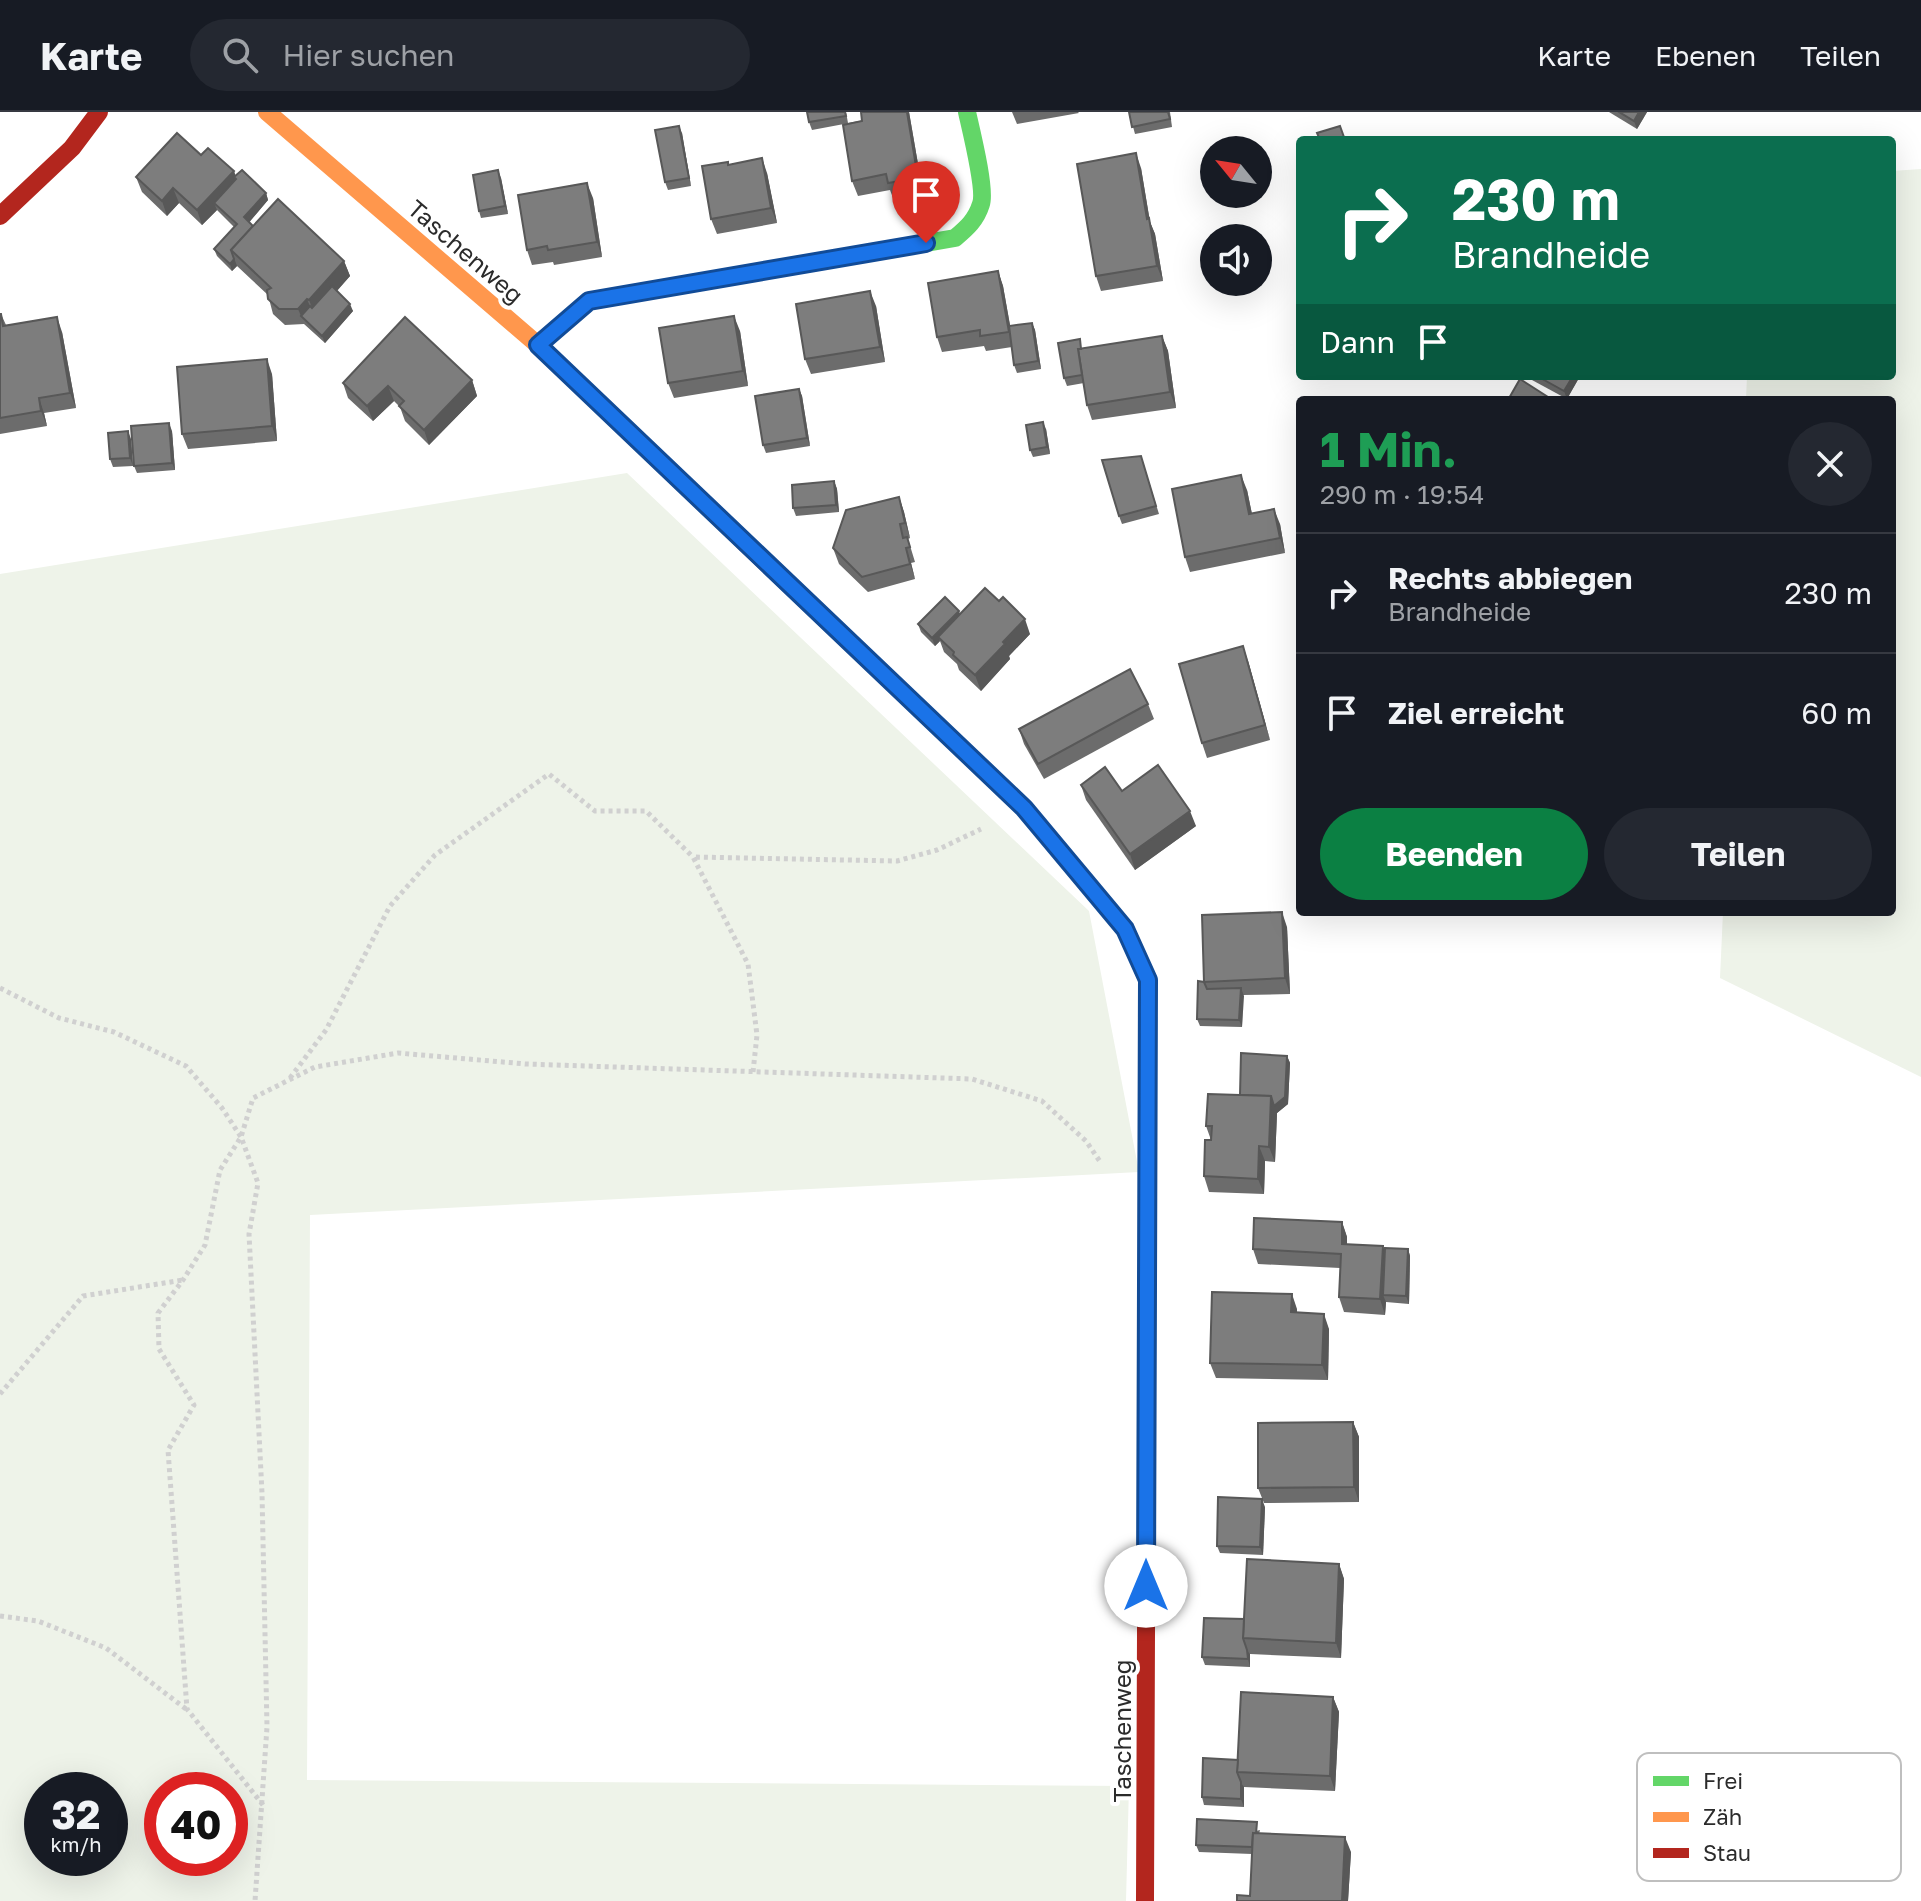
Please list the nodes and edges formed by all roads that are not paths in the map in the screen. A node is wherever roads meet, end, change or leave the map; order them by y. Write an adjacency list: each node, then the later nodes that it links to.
1 (99, 112): 4 (street)
2 (267, 112): 5 (street, Taschenweg)
3 (967, 112): 5 (street)
4 (0, 216)
5 (538, 345): 6 (street, Taschenweg)
6 (1145, 1901)

